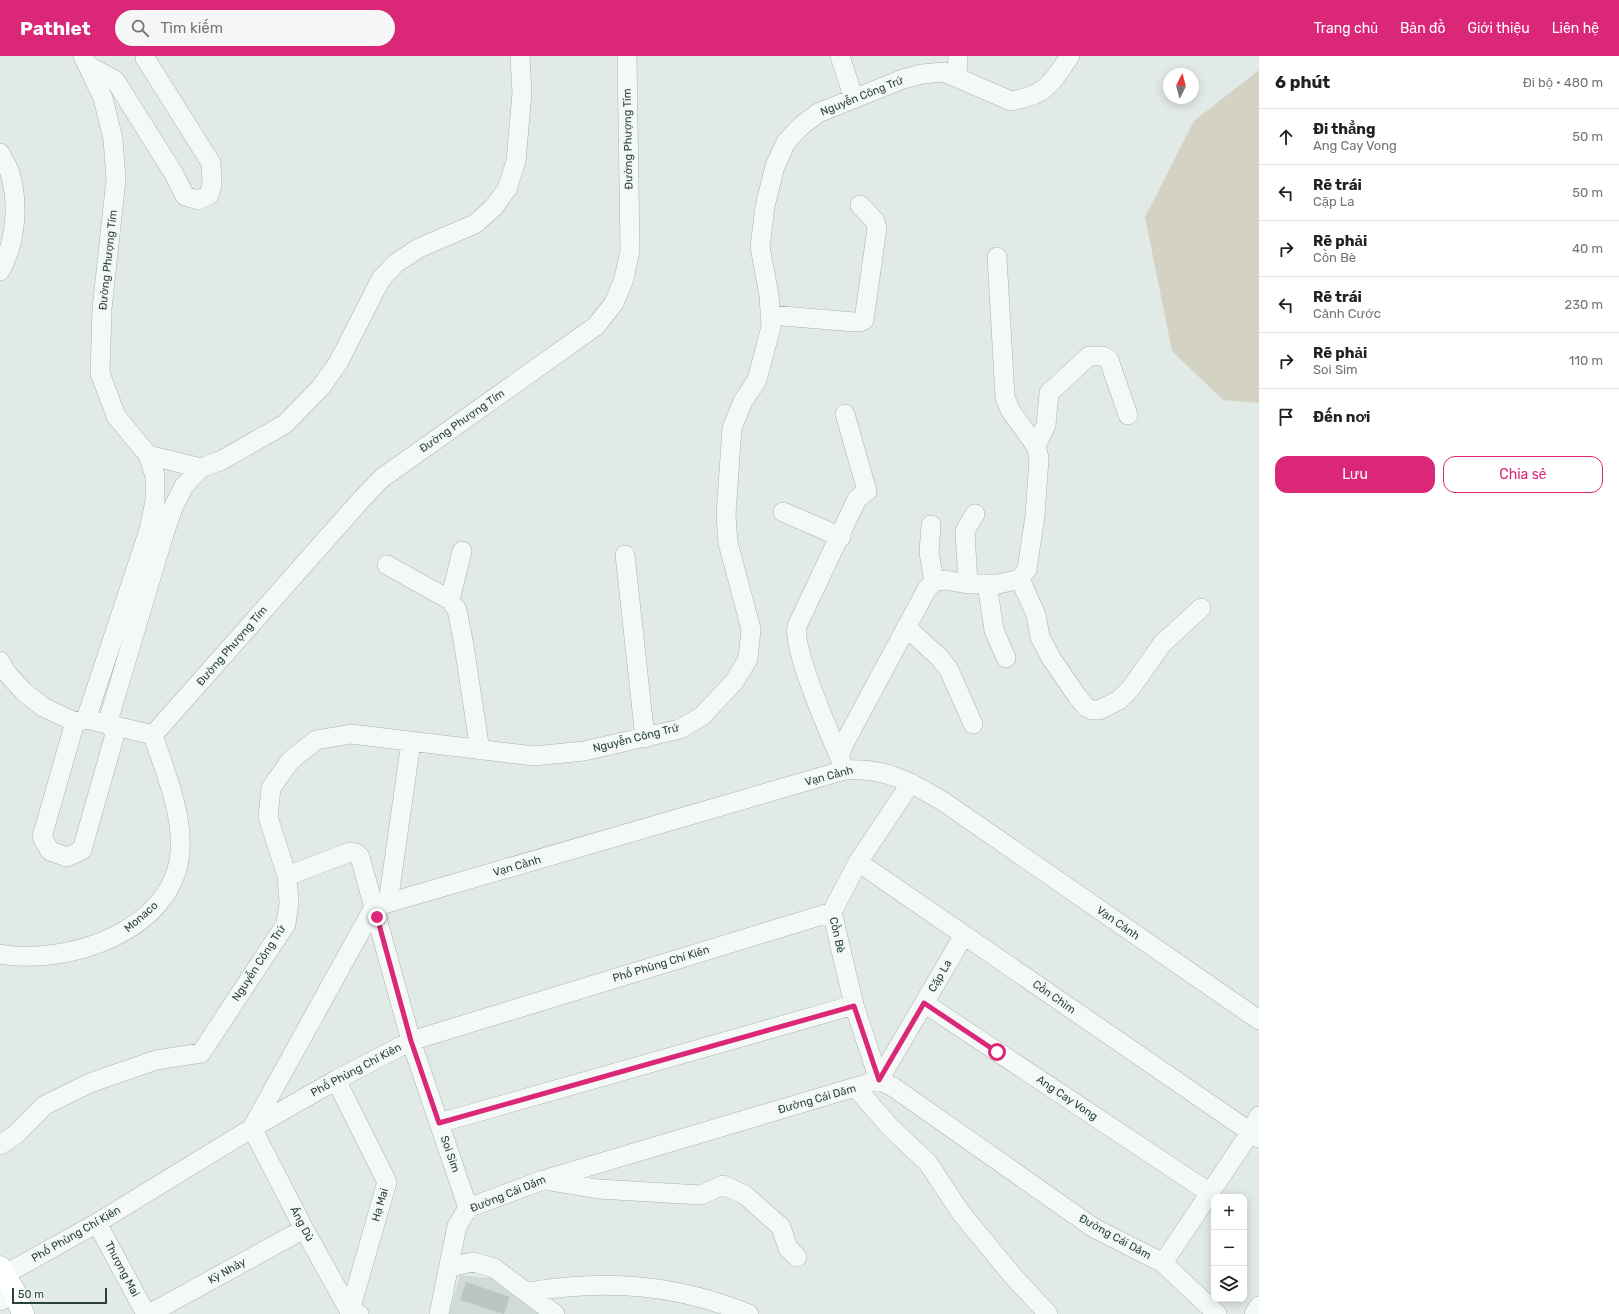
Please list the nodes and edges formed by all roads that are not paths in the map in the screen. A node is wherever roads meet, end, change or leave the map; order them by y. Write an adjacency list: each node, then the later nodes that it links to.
1 (520, 56): 19 (street)
2 (627, 56): 38 (street, Đường Phượng Tím)
3 (840, 56): 9 (street)
4 (958, 56): 8 (street)
5 (1070, 56): 8 (street, Nguyễn Công Trứ)
6 (145, 58): 7 (street)
7 (85, 60): 18 (street, Đường Phượng Tím)
8 (957, 77): 9 (street, Nguyễn Công Trứ)
9 (854, 99): 14 (street, Nguyễn Công Trứ)
10 (0, 153): 13 (street)
11 (860, 205): 14 (street)
12 (997, 257): 17 (street)
13 (0, 271)
14 (771, 315): 39 (street, Nguyễn Công Trứ)
15 (845, 414): 23 (street)
16 (1128, 415): 17 (street)
17 (1036, 446): 27 (street)
18 (148, 455): 19 (street); 35 (street, Đường Phượng Tím)
19 (201, 468): 37 (street, Đường Phượng Tím)
20 (783, 512): 23 (street)
21 (975, 514): 29 (street)
22 (931, 526): 28 (street)
23 (840, 537): 42 (street)
24 (462, 551): 30 (street)
25 (625, 555): 39 (street)
26 (387, 565): 30 (street)
27 (1020, 579): 29 (street); 31 (street)
28 (934, 582): 29 (street); 32 (street)
29 (978, 584): 33 (street)
30 (450, 600): 41 (street)
31 (1201, 608)
32 (906, 627): 36 (street); 42 (street)
33 (1006, 658)
34 (0, 661): 35 (street)
35 (80, 721): 37 (street); 37 (street, Đường Phượng Tím)
36 (973, 724)
37 (112, 726): 38 (street)
38 (153, 735): 49 (street, Monaco)
39 (645, 738): 41 (street, Nguyễn Công Trứ)
40 (411, 742): 41 (street, Nguyễn Công Trứ); 45 (street, Nguyễn Công Trứ); 46 (street)
41 (480, 750)
42 (842, 763): 43 (street, Vạn Cảnh); 46 (street, Vạn Cảnh)
43 (911, 783): 44 (street, Cồn Bè); 52 (street, Vạn Cảnh)
44 (858, 862): 47 (street, Cồn Bè); 48 (street, Cồn Chìm)
45 (287, 876): 46 (street, Soi Sim); 61 (street, Nguyễn Công Trứ)
46 (381, 905): 53 (street, Soi Sim); 59 (street)
47 (832, 912): 51 (street, Cồn Bè); 53 (street, Phố Phùng Chí Kiên)
48 (964, 935): 50 (street, Cặp La); 60 (street, Cồn Chìm)
49 (0, 954)
50 (924, 1003): 55 (street, Cặp La); 63 (street, Ang Cay Vong)
51 (854, 1006): 55 (street, Cồn Bè); 58 (street)
52 (1259, 1020)
53 (411, 1041): 54 (street, Phố Phùng Chí Kiên); 58 (street, Soi Sim)
54 (336, 1080): 59 (street, Phố Phùng Chí Kiên); 73 (street, Hạ Mai)
55 (879, 1080): 56 (street, Đường Cái Dăm); 68 (street, Đường Cái Dăm)
56 (856, 1088): 62 (street, Đường Cái Dăm); 79 (street)
57 (1259, 1116): 60 (street)
58 (439, 1123): 64 (street, Soi Sim)
59 (252, 1128): 65 (street, Phố Phùng Chí Kiên); 66 (street, Áng Dù)
60 (1255, 1136): 63 (street)
61 (0, 1145)
62 (543, 1180): 64 (street, Đường Cái Dăm); 67 (street)
63 (1210, 1193): 68 (street)
64 (468, 1208): 69 (street, Đường Cái Dăm)
65 (97, 1223): 70 (street, Phố Phùng Chí Kiên); 75 (street, Thượng Mai)
66 (304, 1229): 73 (street, Áng Dù); 75 (street, Kỳ Nhảy)
67 (797, 1257)
68 (1163, 1263): 80 (street, Đường Cái Dăm)
69 (449, 1267): 71 (street); 76 (street, Đường Cái Dăm)
70 (5, 1290): 74 (main road)
71 (528, 1292): 77 (street); 78 (street)
72 (1259, 1306): 81 (street)
73 (350, 1313)
74 (23, 1314)
75 (148, 1314)
76 (438, 1314)
77 (556, 1314)
78 (749, 1314)
79 (1048, 1314)
80 (1217, 1314)
81 (1254, 1314)

